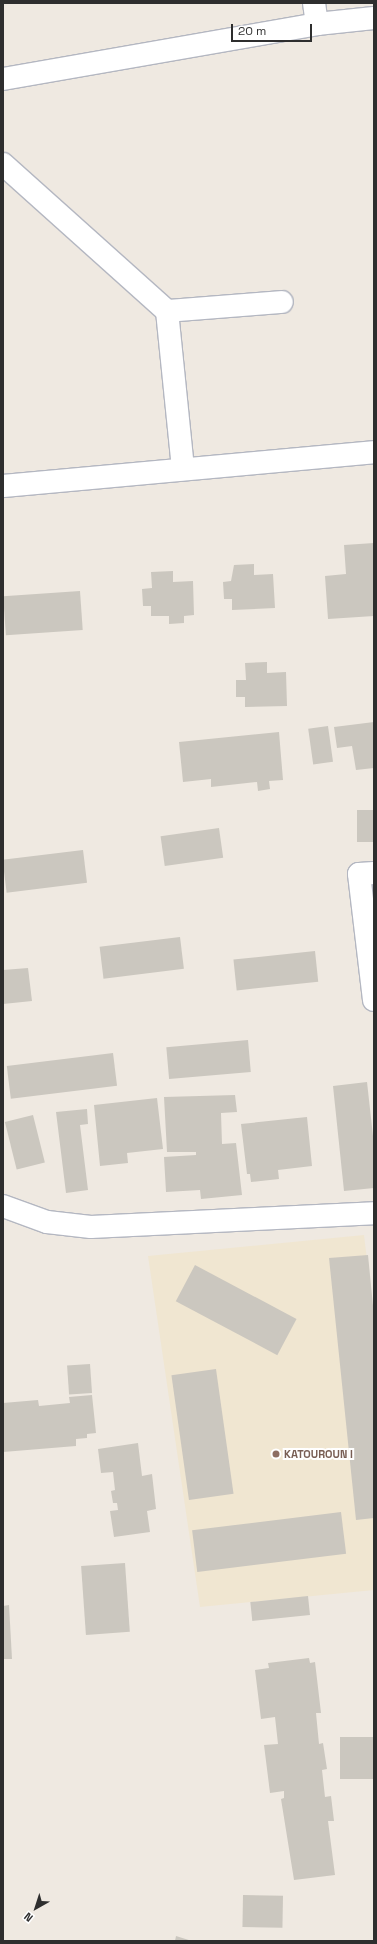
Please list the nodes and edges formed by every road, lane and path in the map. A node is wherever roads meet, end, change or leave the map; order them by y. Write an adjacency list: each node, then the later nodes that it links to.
1 (315, 13): 2 (street); 3 (street)
2 (374, 18)
3 (3, 79)
4 (3, 164): 6 (street)
5 (282, 302): 6 (street)
6 (167, 311): 8 (street)
7 (374, 452): 8 (street)
8 (183, 469): 9 (street)
9 (3, 486)
10 (374, 873): 11 (street)
11 (374, 1000)
12 (3, 1206): 13 (street)
13 (374, 1213)

